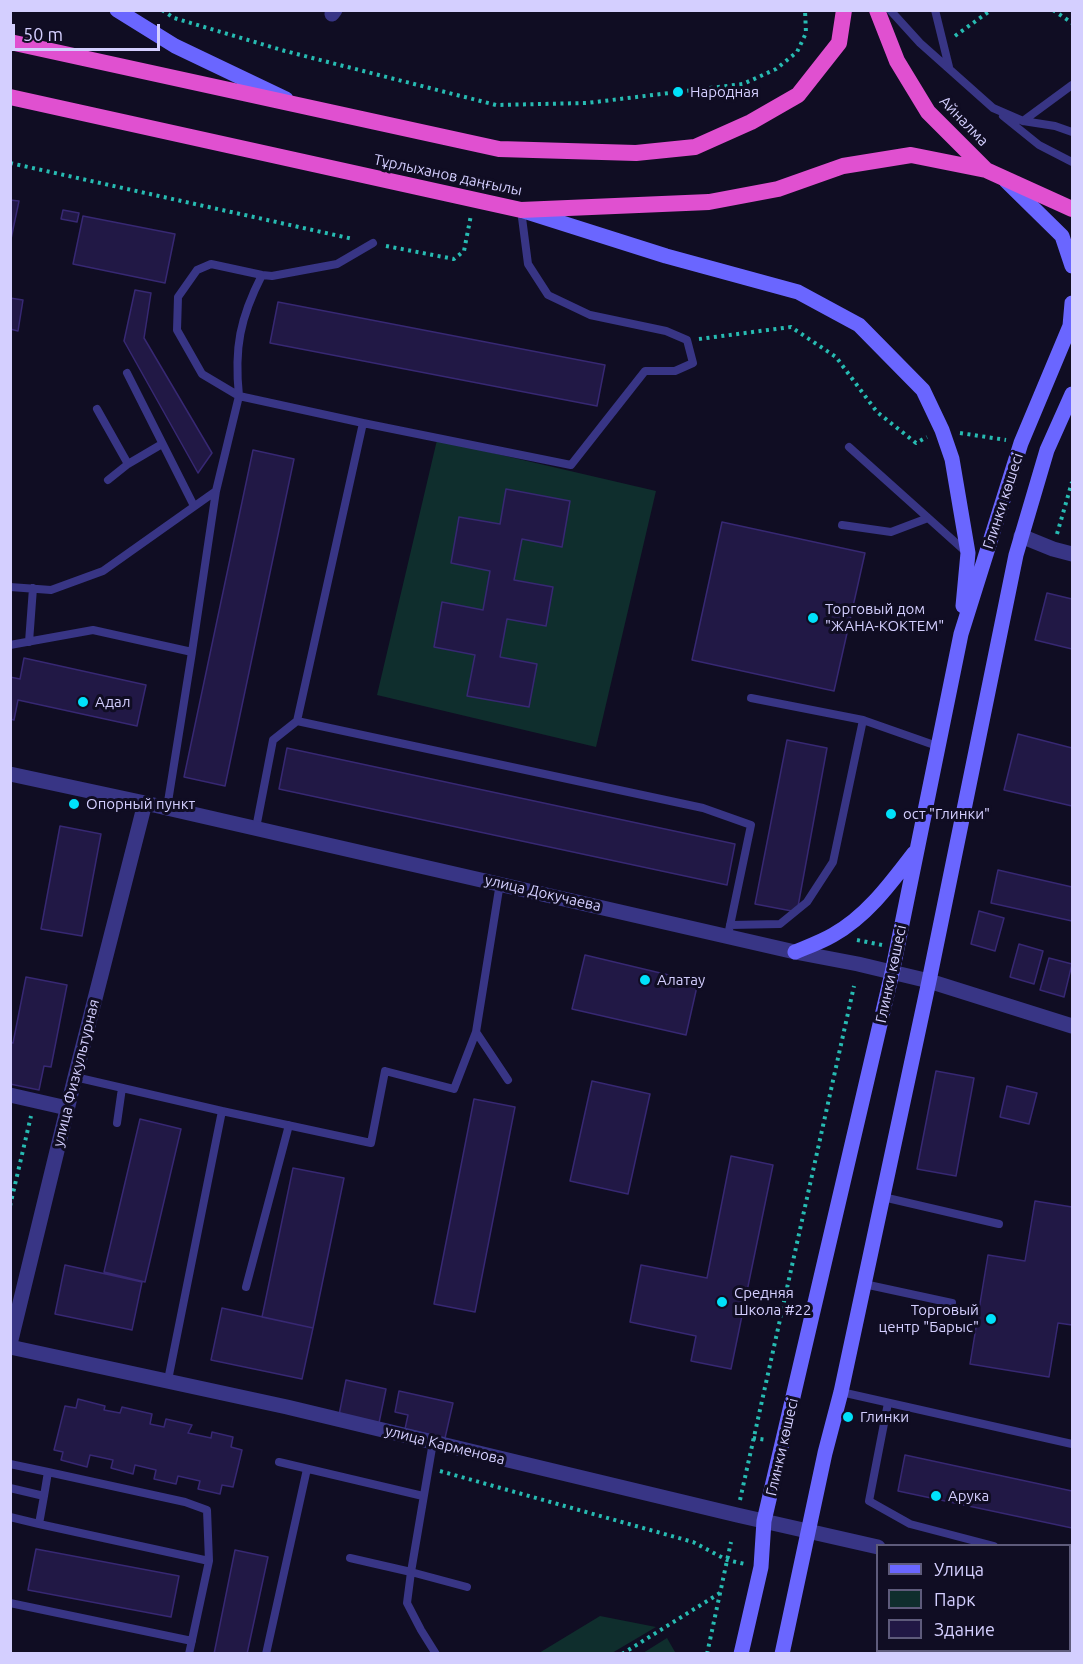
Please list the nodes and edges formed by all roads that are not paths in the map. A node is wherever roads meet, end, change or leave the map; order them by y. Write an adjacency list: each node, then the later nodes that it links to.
1 (117, 10): 10 (main road)
2 (844, 10): 10 (highway)
3 (877, 10): 15 (highway, Айналма)
4 (890, 10): 7 (lane)
5 (935, 10): 7 (lane)
6 (10, 42): 10 (highway)
7 (949, 67): 11 (lane)
8 (1072, 85): 12 (lane)
9 (10, 96): 18 (highway, Тұрлыханов даңғылы)
10 (303, 106)
11 (993, 108): 12 (lane); 14 (lane)
12 (1023, 121): 13 (lane)
13 (1072, 132)
14 (1072, 162)
15 (986, 170): 16 (highway, Айналма); 18 (highway, Тұрлыханов даңғылы)
16 (1004, 179): 17 (highway, Айналма); 20 (main road)
17 (1072, 209)
18 (521, 210): 27 (lane); 37 (main road)
19 (373, 243): 21 (lane)
20 (1072, 266)
21 (262, 275): 25 (lane); 25 (lane)
22 (1072, 303): 41 (main road, Глинки көшесі)
23 (127, 373): 28 (lane)
24 (1072, 394): 36 (main road, Глинки көшесі)
25 (239, 396): 27 (lane); 32 (lane)
26 (97, 409): 30 (lane)
27 (363, 423): 47 (lane)
28 (162, 444): 30 (lane); 33 (lane)
29 (849, 447): 34 (lane)
30 (128, 464): 31 (lane)
31 (108, 480)
32 (216, 491): 33 (lane); 44 (lane)
33 (194, 506): 40 (lane)
34 (928, 518): 35 (lane); 37 (lane)
35 (842, 525)
36 (1021, 536): 38 (street); 58 (main road, Глинки көшесі)
37 (968, 553): 41 (main road)
38 (1072, 554)
39 (10, 587): 40 (lane)
40 (33, 588): 42 (lane)
41 (961, 634): 48 (main road, Глинки көшесі)
42 (29, 642): 43 (lane); 44 (lane)
43 (10, 645)
44 (192, 652): 51 (lane)
45 (751, 698): 46 (lane)
46 (863, 720): 48 (lane); 55 (lane)
47 (297, 722): 52 (lane); 55 (lane)
48 (937, 746): 53 (main road, Глинки көшесі)
49 (10, 774): 50 (street, улица Докучаева)
50 (145, 802): 51 (street, улица Докучаева); 61 (street, улица Физкультурная)
51 (167, 808): 52 (street, улица Докучаева)
52 (256, 828): 54 (street, улица Докучаева)
53 (916, 851): 56 (main road); 57 (main road, Глинки көшесі)
54 (500, 883): 55 (street, улица Докучаева); 60 (lane)
55 (729, 930): 56 (street, улица Докучаева)
56 (795, 952): 57 (street, улица Докучаева)
57 (892, 973): 58 (street, улица Докучаева); 88 (main road, Глинки көшесі)
58 (929, 981): 59 (street, улица Докучаева); 69 (main road, Глинки көшесі)
59 (1072, 1026)
60 (476, 1032): 62 (lane); 68 (lane)
61 (75, 1077): 63 (lane); 65 (street, улица Физкультурная)
62 (508, 1080)
63 (122, 1088): 66 (lane); 67 (lane)
64 (10, 1095): 65 (street)
65 (67, 1108): 74 (street, улица Физкультурная)
66 (222, 1112): 68 (lane); 75 (lane)
67 (117, 1123)
68 (289, 1125): 72 (lane)
69 (883, 1197): 70 (lane); 71 (main road, Глинки көшесі)
70 (999, 1224)
71 (864, 1284): 73 (lane); 76 (main road, Глинки көшесі)
72 (246, 1287)
73 (952, 1303)
74 (10, 1346): 75 (street, улица Карменова)
75 (168, 1380): 78 (street, улица Карменова)
76 (841, 1392): 77 (lane); 90 (main road, Глинки көшесі)
77 (888, 1403): 79 (lane); 91 (lane)
78 (433, 1442): 86 (lane); 88 (street, улица Карменова)
79 (1072, 1444)
80 (279, 1462): 82 (lane)
81 (10, 1464): 83 (lane)
82 (307, 1469): 86 (lane); 100 (lane)
83 (48, 1472): 85 (lane); 94 (lane)
84 (10, 1488): 85 (lane)
85 (44, 1496): 89 (lane)
86 (423, 1496): 95 (lane)
87 (10, 1517): 89 (lane)
88 (765, 1521): 90 (street, улица Карменова); 102 (main road, Глинки көшесі)
89 (39, 1524): 94 (lane)
90 (809, 1530): 92 (street, улица Карменова); 103 (main road, Глинки көшесі)
91 (990, 1544)
92 (876, 1547)
93 (350, 1557): 95 (lane)
94 (209, 1561): 98 (lane)
95 (411, 1572): 96 (lane); 101 (lane)
96 (467, 1587)
97 (10, 1603): 98 (lane)
98 (192, 1641): 99 (lane)
99 (189, 1653)
100 (266, 1653)
101 (436, 1653)
102 (741, 1653)
103 (782, 1653)

